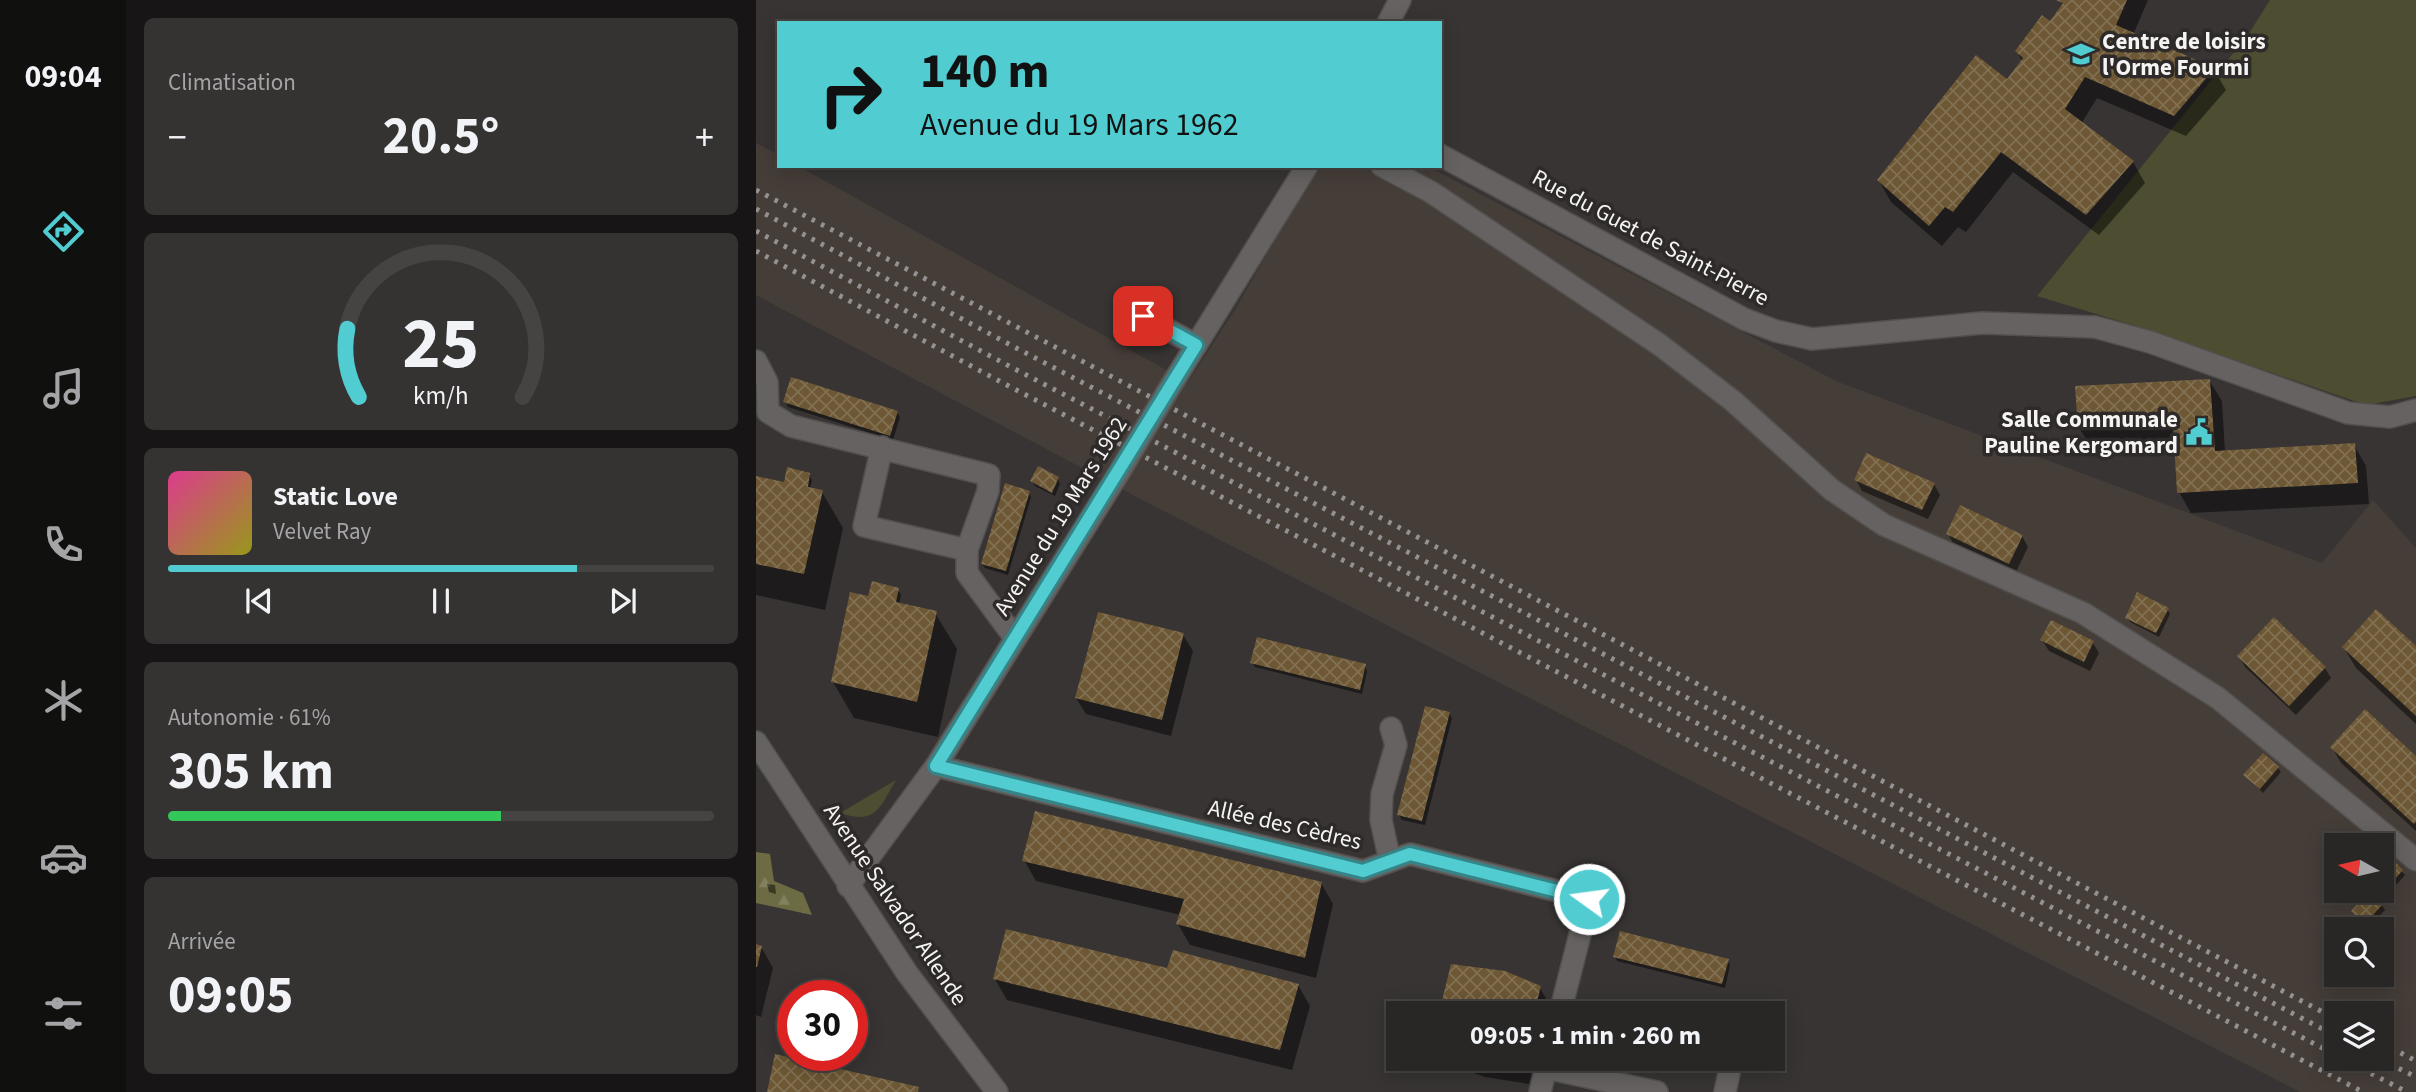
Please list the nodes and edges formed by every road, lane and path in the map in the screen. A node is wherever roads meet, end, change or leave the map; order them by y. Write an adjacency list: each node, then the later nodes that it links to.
1 (1400, 0): 2 (street)
2 (1389, 21)
3 (1442, 156): 9 (street, Rue du Guet de Saint-Pierre)
4 (1306, 168): 7 (street, Avenue du 19 Mars 1962)
5 (1386, 168): 16 (street)
6 (1143, 316): 7 (street)
7 (1196, 345): 12 (street, Avenue du 19 Mars 1962, bridge)
8 (756, 361): 10 (street)
9 (2416, 410)
10 (881, 447): 11 (street); 11 (street)
11 (967, 550): 12 (street)
12 (1015, 638): 15 (street, Avenue du 19 Mars 1962)
13 (1391, 728): 17 (street)
14 (756, 742): 18 (street, Avenue Salvador Allende)
15 (936, 766): 17 (street, Allée des Cèdres); 18 (street, Avenue du 19 Mars 1962)
16 (2416, 860)
17 (1390, 861): 19 (street, Allée des Cèdres)
18 (848, 886): 23 (street, Avenue Salvador Allende)
19 (1563, 1001)
20 (1545, 1071): 24 (street)
21 (1577, 1071): 25 (street)
22 (1729, 1071): 26 (street)
23 (997, 1092)
24 (1540, 1092)
25 (1657, 1092)
26 (1725, 1092)

